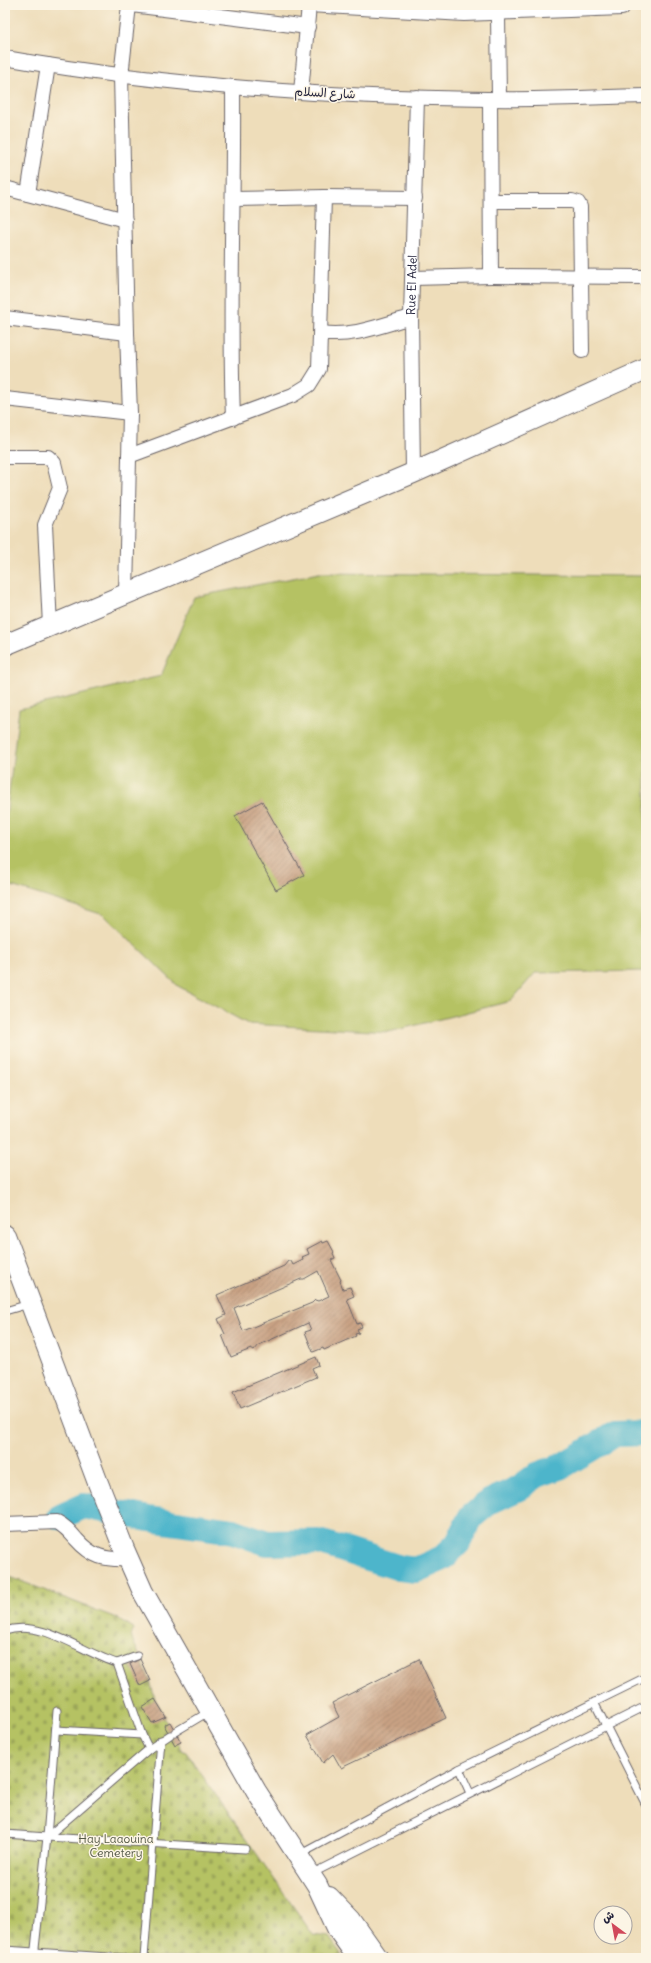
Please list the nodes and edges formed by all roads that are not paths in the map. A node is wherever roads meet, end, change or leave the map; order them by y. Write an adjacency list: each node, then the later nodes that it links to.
1 (131, 5): 5 (street); 8 (street)
2 (621, 5): 4 (street)
3 (464, 9): 4 (street); 5 (street)
4 (498, 14): 13 (street)
5 (308, 27): 10 (street)
6 (5, 58): 7 (street, شارع السلام)
7 (48, 65): 8 (street, شارع السلام); 15 (street)
8 (121, 76): 9 (street, شارع السلام); 20 (street)
9 (233, 87): 10 (street, شارع السلام); 18 (street)
10 (301, 92): 12 (street, شارع السلام)
11 (646, 96): 13 (street, شارع السلام)
12 (416, 98): 13 (street, شارع السلام); 17 (street, Rue El Adel)
13 (494, 99): 19 (street)
14 (5, 188): 15 (street)
15 (28, 194): 20 (street)
16 (324, 197): 17 (street); 18 (street); 28 (street)
17 (414, 198): 23 (street, Rue El Adel)
18 (234, 199): 33 (street)
19 (491, 201): 21 (street); 22 (street)
20 (125, 220): 27 (street)
21 (491, 276): 22 (street); 23 (street)
22 (581, 277): 24 (street); 29 (street)
23 (413, 278): 25 (street, Rue El Adel)
24 (646, 278)
25 (411, 317): 28 (street); 36 (street, Rue El Adel)
26 (5, 318): 27 (street)
27 (127, 333): 32 (street)
28 (322, 333): 33 (street)
29 (582, 351)
30 (646, 369): 36 (main road)
31 (5, 400): 32 (street)
32 (130, 413): 34 (street)
33 (233, 418): 34 (street)
34 (129, 456): 37 (street)
35 (5, 457): 38 (street)
36 (413, 473): 37 (main road)
37 (126, 594): 38 (main road)
38 (50, 626): 39 (main road)
39 (5, 645)
40 (5, 1234): 41 (main road)
41 (31, 1303): 42 (lane); 44 (main road)
42 (5, 1311)
43 (5, 1524): 44 (street)
44 (126, 1554): 52 (main road)
45 (5, 1631): 47 (lane)
46 (137, 1656): 47 (lane)
47 (117, 1663): 55 (lane)
48 (646, 1677): 49 (lane)
49 (594, 1702): 53 (lane); 58 (lane)
50 (646, 1706): 53 (lane)
51 (58, 1711): 54 (lane)
52 (210, 1711): 56 (lane); 65 (main road)
53 (606, 1726): 59 (lane); 60 (lane)
54 (56, 1730): 55 (lane); 62 (lane)
55 (142, 1735): 57 (lane)
56 (161, 1740): 57 (lane); 63 (lane)
57 (149, 1749): 62 (lane)
58 (459, 1769): 59 (lane); 65 (lane)
59 (470, 1793): 66 (lane)
60 (646, 1805)
61 (5, 1834): 62 (lane)
62 (48, 1837): 63 (lane); 68 (lane)
63 (153, 1843): 64 (lane); 70 (lane)
64 (245, 1850)
65 (299, 1855): 66 (main road)
66 (314, 1880): 71 (main road); 72 (main road)
67 (5, 1950): 68 (lane)
68 (34, 1955): 69 (lane)
69 (123, 1958)
70 (144, 1958)
71 (358, 1958)
72 (378, 1958)

